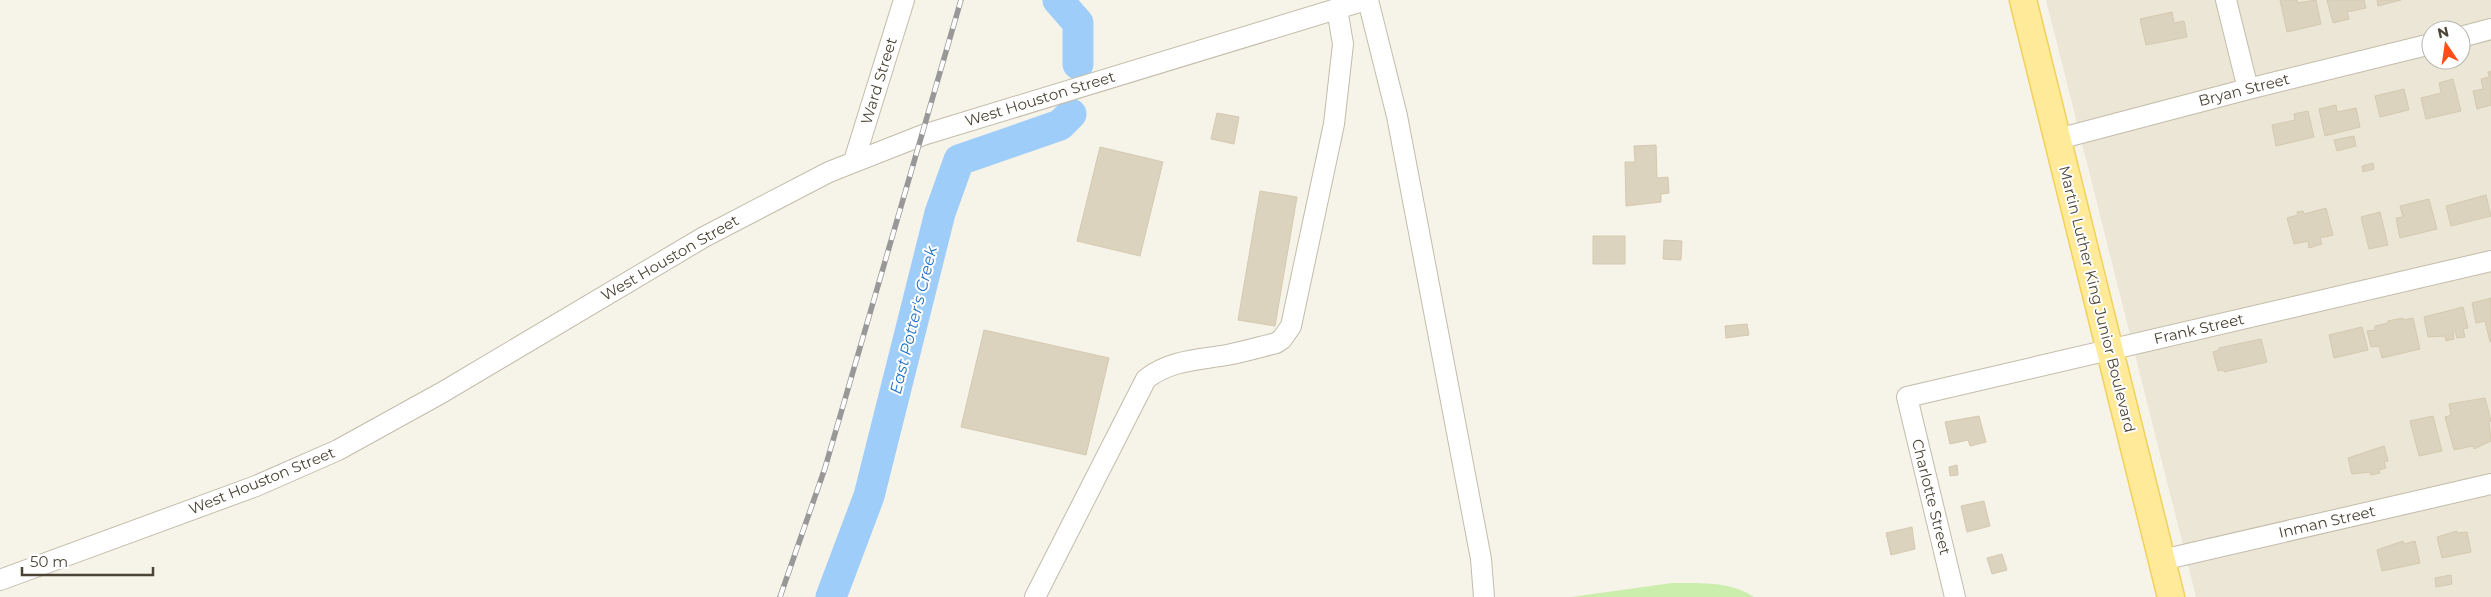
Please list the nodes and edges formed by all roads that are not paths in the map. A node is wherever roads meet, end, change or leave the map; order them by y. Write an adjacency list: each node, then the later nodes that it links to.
1 (904, 0): 11 (street, Ward Street)
2 (1367, 0): 5 (street, West Houston Street); 19 (street)
3 (2023, 0): 10 (main road, Martin Luther King Junior Boulevard)
4 (2226, 0): 9 (street)
5 (1337, 9): 11 (street, West Houston Street); 18 (street)
6 (2491, 29): 7 (street)
7 (2471, 34)
8 (2421, 46): 9 (street, Bryan Street)
9 (2248, 89): 10 (street, Bryan Street)
10 (2058, 139): 13 (main road, Martin Luther King Junior Boulevard)
11 (854, 162): 17 (street, West Houston Street)
12 (2491, 262): 13 (street, Frank Street)
13 (2109, 350): 14 (street, Frank Street); 16 (main road, Martin Luther King Junior Boulevard)
14 (1907, 397): 20 (street, Charlotte Street)
15 (2491, 484): 16 (street, Inman Street)
16 (2162, 560): 21 (main road, Martin Luther King Junior Boulevard)
17 (0, 580)
18 (1035, 597)
19 (1484, 597)
20 (1955, 597)
21 (2172, 597)

